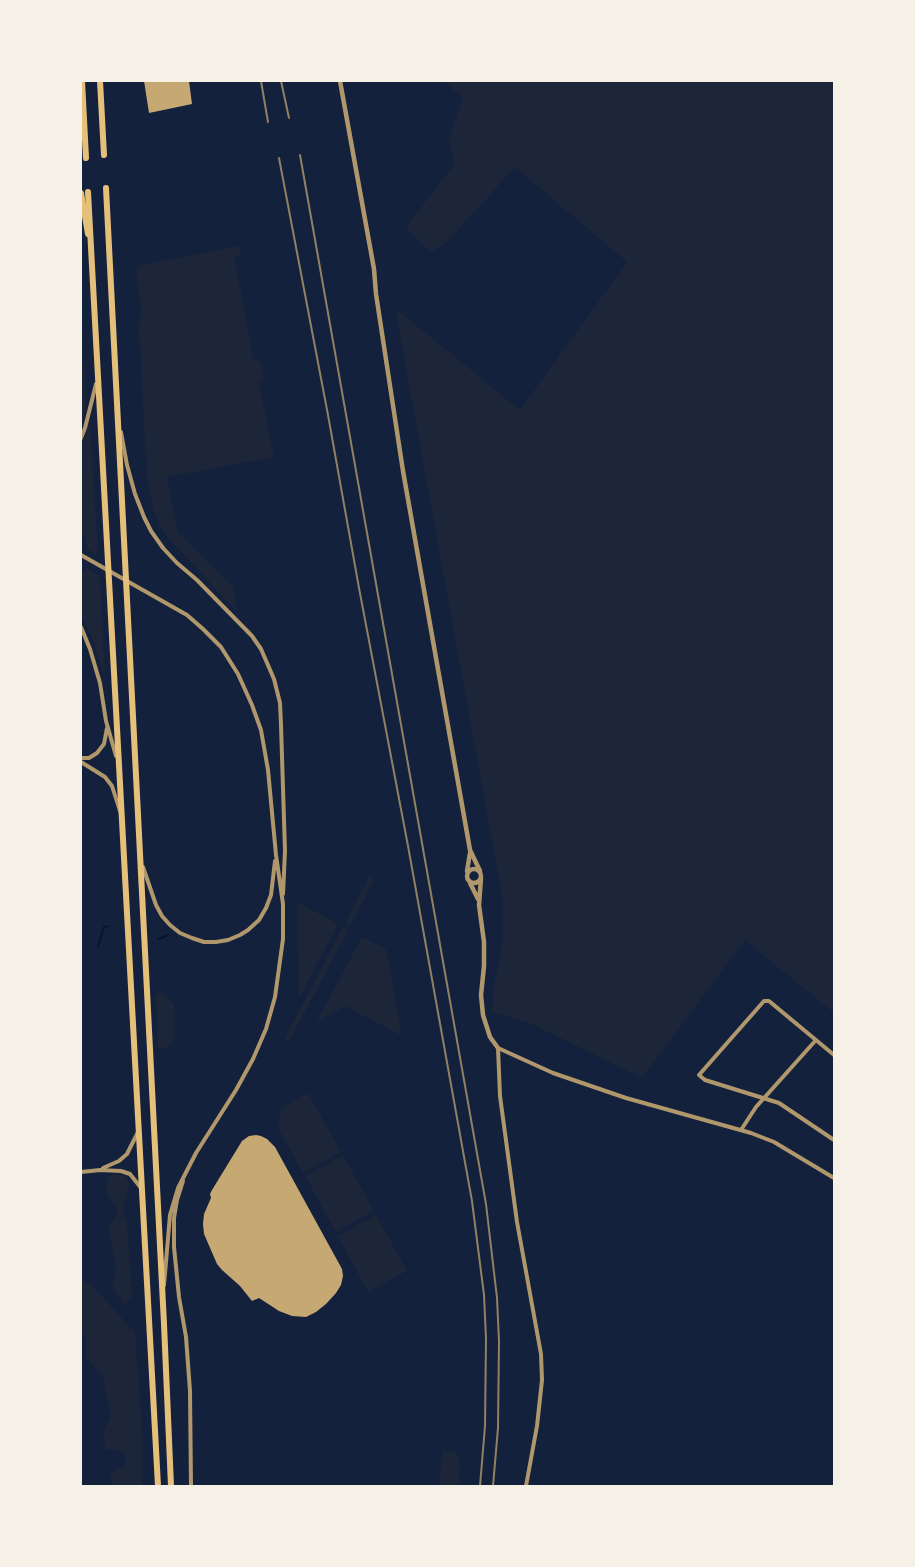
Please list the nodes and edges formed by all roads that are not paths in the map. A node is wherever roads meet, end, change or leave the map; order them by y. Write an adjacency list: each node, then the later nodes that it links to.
1 (82, 81): 5 (highway)
2 (100, 81): 4 (highway)
3 (340, 81): 17 (street)
4 (104, 154)
5 (86, 158)
6 (106, 188): 9 (highway)
7 (85, 193): 8 (highway)
8 (98, 374): 10 (street); 15 (highway)
9 (117, 408): 19 (highway); 24 (street)
10 (81, 438)
11 (81, 555): 18 (street)
12 (81, 627): 13 (street)
13 (106, 721): 14 (street); 15 (street)
14 (81, 760): 16 (street)
15 (119, 769): 16 (highway)
16 (122, 816): 31 (highway)
17 (470, 850): 20 (street); 21 (street)
18 (276, 855): 19 (street); 24 (street)
19 (140, 858): 38 (highway)
20 (480, 871): 21 (street); 22 (street)
21 (467, 873): 23 (street)
22 (481, 878): 23 (street); 25 (street)
23 (468, 881): 25 (street)
24 (282, 904): 35 (street)
25 (479, 905): 27 (street)
26 (816, 1040): 28 (street); 29 (street); 29 (street)
27 (498, 1047): 30 (street); 42 (street)
28 (834, 1055)
29 (764, 1099): 30 (street); 32 (street)
30 (741, 1130): 36 (street)
31 (139, 1131): 33 (street); 37 (highway)
32 (834, 1140)
33 (100, 1170): 34 (street); 37 (street)
34 (81, 1172)
35 (186, 1172): 38 (street); 41 (street)
36 (834, 1178)
37 (141, 1188): 39 (highway)
38 (163, 1304): 40 (highway)
39 (158, 1486)
40 (171, 1486)
41 (191, 1486)
42 (525, 1486)

